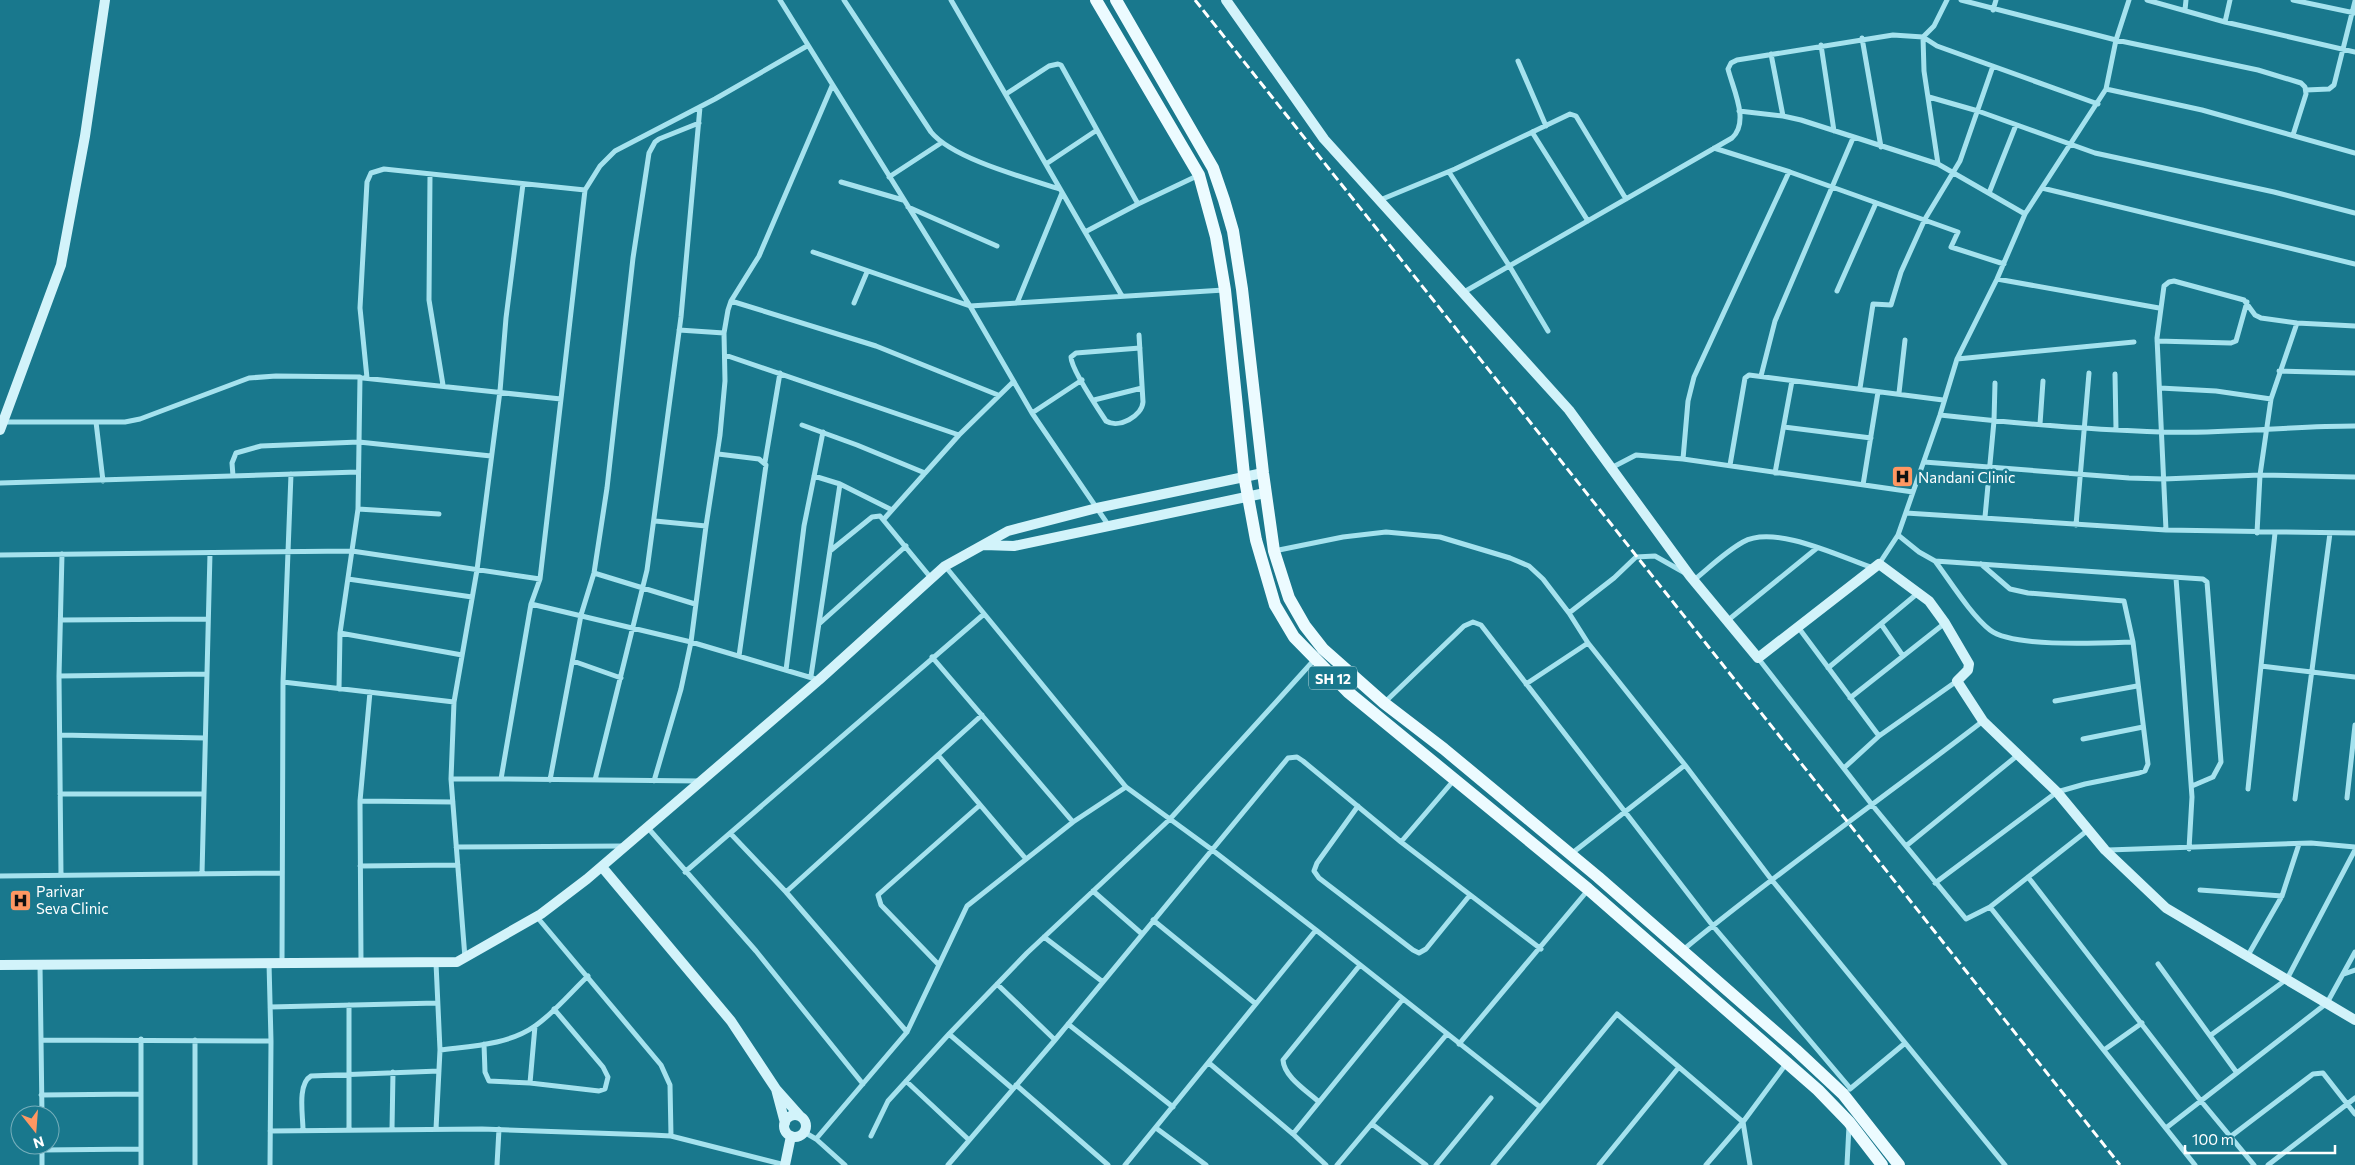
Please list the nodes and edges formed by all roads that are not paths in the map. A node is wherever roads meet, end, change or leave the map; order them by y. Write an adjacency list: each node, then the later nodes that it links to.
1 (105, 0): 139 (street)
2 (780, 0): 25 (street)
3 (844, 0): 49 (street)
4 (951, 0): 34 (street)
5 (1096, 0): 60 (main road, SH 12)
6 (1116, 0): 160 (main road, SH 12)
7 (1226, 0): 71 (street)
8 (1947, 0): 21 (street)
9 (1961, 0): 17 (street)
10 (1996, 0): 17 (street)
11 (2129, 0): 23 (street)
12 (2146, 0): 18 (street)
13 (2186, 0): 18 (street)
14 (2230, 0): 20 (street)
15 (2293, 0): 19 (street)
16 (2355, 1): 19 (street)
17 (1993, 10): 23 (street)
18 (2185, 10): 20 (street)
19 (2354, 13): 26 (street)
20 (2225, 22): 26 (street)
21 (1923, 37): 22 (street); 30 (street); 35 (street)
22 (1862, 38): 24 (street); 51 (street)
23 (2116, 40): 32 (street); 33 (street)
24 (1821, 45): 28 (street); 45 (street)
25 (807, 46): 31 (street); 37 (street)
26 (2344, 49): 27 (street); 33 (street)
27 (2355, 52)
28 (1771, 54): 38 (street); 40 (street)
29 (1518, 61): 42 (street)
30 (1992, 66): 36 (street); 39 (street)
31 (832, 86): 61 (street); 91 (street)
32 (2106, 89): 36 (street); 47 (street)
33 (2306, 90): 47 (street)
34 (1006, 94): 44 (street); 54 (street)
35 (1929, 97): 39 (street); 55 (street)
36 (2098, 104): 50 (street)
37 (700, 107): 41 (street); 66 (street)
38 (1739, 111): 40 (street); 52 (street)
39 (1978, 111): 43 (street); 56 (street)
40 (1783, 116): 45 (street)
41 (699, 122): 99 (street); 209 (street)
42 (1546, 126): 46 (street); 69 (street)
43 (2016, 126): 50 (street); 68 (street)
44 (1097, 130): 54 (street); 73 (street)
45 (1834, 131): 48 (street)
46 (1532, 132): 57 (street); 78 (street)
47 (2293, 135): 53 (street)
48 (1853, 138): 51 (street); 64 (street)
49 (941, 142): 61 (street); 67 (street)
50 (2071, 146): 65 (street); 75 (street)
51 (1881, 147): 55 (street)
52 (1714, 148): 58 (street); 69 (street)
53 (2355, 153)
54 (1046, 164): 67 (street)
55 (1938, 164): 56 (street)
56 (1952, 171): 68 (street); 77 (street)
57 (1449, 172): 71 (street); 84 (street)
58 (1790, 172): 64 (street); 152 (street)
59 (430, 175): 63 (street); 115 (street); 121 (street)
60 (1199, 175): 73 (street); 87 (main road, SH 12)
61 (889, 177): 70 (street)
62 (841, 182): 70 (street)
63 (523, 184): 66 (street); 125 (street)
64 (1832, 187): 72 (street); 114 (street)
65 (2042, 188): 76 (street); 83 (street)
66 (585, 190): 129 (street)
67 (1061, 191): 79 (street); 94 (street)
68 (1988, 193): 76 (street)
69 (1626, 199): 78 (street)
70 (903, 200): 74 (street)
71 (1380, 201): 89 (street)
72 (1876, 203): 77 (street); 88 (street)
73 (1138, 204): 79 (street)
74 (908, 207): 80 (street); 95 (street)
75 (2355, 213)
76 (2025, 214): 82 (street)
77 (1925, 219): 82 (street); 123 (street)
78 (1588, 221): 84 (street)
79 (1085, 232): 90 (street)
80 (997, 246)
81 (813, 252): 85 (street)
82 (2004, 264): 86 (street)
83 (2355, 264)
84 (1510, 267): 89 (street); 100 (street)
85 (866, 272): 93 (street); 95 (street)
86 (1997, 279): 96 (street); 108 (street)
87 (1225, 290): 90 (street); 163 (main road, SH 12)
88 (1837, 292)
89 (1463, 293): 157 (street)
90 (1122, 296): 94 (street)
91 (731, 301): 101 (street); 128 (street)
92 (2247, 302): 96 (street); 97 (street); 104 (street)
93 (854, 303)
94 (1017, 303): 95 (street)
95 (970, 306): 119 (street)
96 (2159, 308): 104 (street)
97 (2297, 323): 98 (street); 109 (street)
98 (2355, 326)
99 (679, 330): 101 (street); 184 (street)
100 (1548, 331)
101 (724, 333): 107 (street)
102 (1139, 334): 106 (street)
103 (1905, 340): 127 (street)
104 (2157, 341): 124 (street)
105 (2134, 342): 108 (street)
106 (1140, 348): 116 (street); 122 (street)
107 (725, 355): 110 (street); 150 (street)
108 (1957, 359): 132 (street)
109 (2279, 372): 113 (street); 130 (street)
110 (780, 373): 147 (street); 153 (street)
111 (2089, 373): 142 (street)
112 (2115, 374): 143 (street)
113 (2355, 374)
114 (1762, 376): 117 (street); 155 (street)
115 (364, 378): 121 (street); 136 (street); 149 (street)
116 (1082, 380): 131 (street); 133 (street)
117 (1792, 381): 123 (street); 141 (street)
118 (2044, 381): 137 (street)
119 (1013, 382): 128 (street); 133 (street)
120 (1995, 383): 135 (street)
121 (443, 385): 125 (street)
122 (1142, 388): 131 (street); 131 (street)
123 (1860, 388): 126 (street)
124 (2160, 388): 130 (street); 146 (street)
125 (500, 391): 129 (street); 151 (street)
126 (1878, 392): 127 (street); 148 (street)
127 (1899, 394): 132 (street)
128 (998, 395): 147 (street)
129 (561, 398): 213 (street)
130 (2272, 398): 144 (street)
131 (1094, 400)
132 (1943, 400): 134 (street)
133 (1032, 413): 177 (street)
134 (1940, 415): 135 (street); 154 (street)
135 (1994, 421): 137 (street); 156 (street)
136 (96, 422): 139 (street); 170 (street)
137 (2040, 424): 142 (street)
138 (802, 425): 145 (street)
139 (2, 426)
140 (2355, 426): 144 (street)
141 (1784, 427): 148 (street); 161 (street)
142 (2086, 427): 143 (street); 164 (street)
143 (2116, 428): 146 (street)
144 (2267, 428): 146 (street); 165 (street)
145 (823, 432): 159 (street); 167 (street)
146 (2161, 432): 169 (street)
147 (959, 435): 159 (street)
148 (1871, 438): 173 (street)
149 (359, 442): 151 (street); 158 (street); 166 (street)
150 (718, 454): 153 (street); 186 (street)
151 (491, 456): 208 (street)
152 (1683, 459): 155 (street); 157 (street)
153 (765, 462): 237 (street)
154 (1924, 462): 156 (street); 174 (street)
155 (1730, 465): 161 (street)
156 (1990, 467): 164 (street); 182 (street)
157 (1610, 468): 210 (street)
158 (358, 472): 162 (street); 178 (street)
159 (925, 472): 179 (street)
160 (1262, 473): 163 (street); 175 (main road, SH 12)
161 (1774, 473): 173 (street)
162 (291, 474): 166 (street); 200 (street)
163 (1244, 475): 176 (main road, SH 12); 177 (street)
164 (2081, 475): 169 (street); 185 (street)
165 (2260, 475): 168 (street); 169 (street); 189 (street)
166 (233, 476): 170 (street)
167 (814, 476): 172 (street); 245 (street)
168 (2355, 477)
169 (2164, 479): 188 (street)
170 (103, 480): 171 (street)
171 (0, 484)
172 (840, 484): 179 (street); 198 (street)
173 (1863, 485): 174 (street)
174 (1913, 492): 180 (street)
175 (1265, 493): 176 (street); 199 (main road, SH 12)
176 (1248, 496): 187 (street); 241 (main road, SH 12)
177 (1097, 508): 187 (street); 194 (street)
178 (358, 509): 181 (street); 197 (street)
179 (892, 510): 183 (street)
180 (1906, 513): 182 (street); 193 (street)
181 (438, 514)
182 (1985, 517): 185 (street)
183 (884, 519): 195 (street); 198 (street)
184 (654, 522): 186 (street); 215 (street)
185 (2076, 525): 188 (street)
186 (706, 526): 219 (street)
187 (1109, 526): 194 (street)
188 (2166, 530): 189 (street)
189 (2257, 533): 190 (street)
190 (2275, 533): 191 (street); 243 (street)
191 (2330, 533): 192 (street); 246 (street)
192 (2355, 533)
193 (1897, 537): 204 (street); 205 (street)
194 (982, 545): 207 (street)
195 (906, 546): 214 (street); 227 (street)
196 (1817, 548): 205 (street); 210 (street); 225 (street)
197 (352, 551): 200 (street); 208 (street); 212 (street)
198 (830, 551): 227 (street)
199 (1274, 551): 220 (street); 235 (main road, SH 12)
200 (287, 552): 201 (street); 253 (street)
201 (210, 553): 202 (street); 223 (street)
202 (62, 554): 203 (street); 224 (street)
203 (0, 555)
204 (1935, 561): 206 (street); 233 (street)
205 (1878, 564): 216 (street); 229 (street)
206 (1981, 564): 211 (street); 233 (street)
207 (945, 566): 214 (street); 221 (street)
208 (476, 570): 213 (street); 217 (street)
209 (594, 573): 215 (street); 222 (street)
210 (1692, 578): 220 (street); 225 (street)
211 (2176, 578): 281 (street); 281 (street)
212 (348, 579): 217 (street); 231 (street)
213 (540, 579): 218 (street)
214 (931, 579): 251 (street)
215 (643, 589): 219 (street); 230 (street)
216 (1918, 593): 226 (street); 228 (street)
217 (472, 597): 236 (street)
218 (531, 604): 222 (street); 275 (street)
219 (695, 604): 232 (street)
220 (1569, 613): 234 (street)
221 (984, 614): 239 (street); 282 (street)
222 (582, 615): 230 (street); 242 (street)
223 (208, 619): 224 (street); 247 (street)
224 (62, 620): 248 (street)
225 (1727, 621): 240 (street)
226 (1945, 623): 238 (street); 252 (street)
227 (818, 624): 251 (street)
228 (1881, 624): 238 (street); 244 (street)
229 (1798, 627): 240 (street); 244 (street)
230 (634, 628): 232 (street); 250 (street)
231 (340, 633): 236 (street); 256 (street)
232 (691, 642): 237 (street); 279 (street)
233 (2133, 642): 255 (street)
234 (1588, 643): 254 (street); 272 (street)
235 (1323, 649): 241 (street); 261 (main road, SH 12)
236 (462, 655): 260 (street)
237 (739, 656): 245 (street)
238 (1903, 656): 258 (street)
239 (932, 657): 262 (street); 299 (street)
240 (1758, 658): 273 (street)
241 (1314, 659): 278 (main road, SH 12); 295 (street)
242 (573, 661): 250 (street); 276 (street)
243 (2261, 666): 246 (street); 283 (street)
244 (1828, 668): 258 (street)
245 (786, 670): 251 (street)
246 (2311, 671): 249 (street); 288 (street)
247 (207, 674): 248 (street); 268 (street)
248 (60, 676): 266 (street)
249 (2355, 677)
250 (621, 678): 277 (street)
251 (815, 678): 280 (street)
252 (1957, 681): 263 (street); 267 (street)
253 (282, 682): 256 (street); 315 (street)
254 (1526, 684): 261 (street); 294 (street)
255 (2137, 686): 259 (street); 265 (street)
256 (339, 689): 257 (street)
257 (370, 692): 260 (street); 289 (street)
258 (1850, 698): 267 (street)
259 (2055, 701)
260 (454, 702): 274 (street)
261 (1384, 703): 309 (main road, SH 12)
262 (982, 715): 270 (street); 296 (street)
263 (1983, 721): 271 (street); 293 (street)
264 (2355, 725): 287 (street)
265 (2142, 727): 269 (street); 284 (street)
266 (60, 734): 268 (street); 285 (street)
267 (1879, 736): 273 (street)
268 (205, 738): 286 (street)
269 (2083, 739)
270 (938, 755): 291 (street); 325 (street)
271 (2018, 755): 284 (street); 303 (street)
272 (1685, 765): 294 (street); 320 (street)
273 (1844, 768): 293 (street)
274 (451, 779): 275 (street); 290 (street)
275 (502, 779): 276 (street)
276 (550, 780): 277 (street)
277 (595, 780): 279 (street)
278 (1454, 780): 300 (street); 322 (main road, SH 12)
279 (654, 781): 280 (street)
280 (702, 781): 297 (street)
281 (2192, 786): 306 (street)
282 (1126, 787): 295 (street); 296 (street)
283 (2248, 789)
284 (2062, 791): 298 (street); 321 (street)
285 (60, 794): 286 (street); 318 (street)
286 (204, 794): 316 (street)
287 (2346, 798)
288 (2295, 799)
289 (360, 801): 290 (street); 312 (street)
290 (453, 802): 304 (street)
291 (980, 805): 310 (street); 344 (street)
292 (1358, 806): 300 (street); 305 (street); 326 (street)
293 (1873, 806): 303 (street); 320 (street)
294 (1623, 812): 309 (street); 331 (street)
295 (1170, 819): 305 (street); 324 (street)
296 (1073, 822): 310 (street)
297 (648, 828): 302 (street); 314 (street)
298 (2088, 830): 308 (street); 319 (street)
299 (730, 833): 314 (street); 325 (street)
300 (1401, 842): 326 (street)
301 (2299, 844): 306 (street); 307 (street); 327 (street)
302 (626, 846): 304 (street); 313 (street)
303 (1906, 846): 321 (street)
304 (456, 847): 311 (street)
305 (1211, 849): 330 (street); 332 (street)
306 (2189, 849): 308 (street)
307 (2355, 849): 352 (street)
308 (2105, 850): 339 (street)
309 (1570, 855): 336 (main road, SH 12)
310 (1026, 859): 344 (street)
311 (458, 865): 312 (street); 338 (street)
312 (360, 866): 341 (street)
313 (602, 867): 329 (street); 391 (street)
314 (685, 872): 389 (street)
315 (282, 873): 316 (street); 340 (street)
316 (202, 874): 318 (street)
317 (0, 876): 318 (street)
318 (61, 876)
319 (2028, 877): 328 (street); 363 (street)
320 (1771, 879): 331 (street); 377 (street)
321 (1934, 883): 328 (street)
322 (1588, 889): 335 (street); 380 (main road, SH 12)
323 (2200, 890): 327 (street)
324 (1093, 891): 333 (street); 334 (street)
325 (786, 892): 366 (street)
326 (1470, 895): 335 (street)
327 (2282, 896): 339 (street)
328 (1990, 907): 379 (street)
329 (537, 916): 338 (street); 351 (street)
330 (1153, 920): 333 (street); 358 (street)
331 (1713, 926): 336 (street); 392 (street)
332 (1316, 930): 348 (street); 358 (street)
333 (1142, 934): 353 (street)
334 (1044, 937): 353 (street); 354 (street)
335 (1541, 949): 376 (street)
336 (1683, 950): 392 (main road, SH 12)
337 (2355, 952): 350 (street)
338 (465, 958): 342 (street)
339 (2247, 958): 352 (street)
340 (282, 963): 341 (street); 343 (street)
341 (360, 963): 342 (street)
342 (436, 963): 356 (street)
343 (269, 964): 347 (street); 360 (street)
344 (938, 964): 366 (street)
345 (2158, 964): 369 (street)
346 (0, 965): 347 (street)
347 (40, 965): 371 (street)
348 (1360, 965): 355 (street); 398 (street)
349 (2355, 970): 350 (street)
350 (2343, 974): 357 (street)
351 (588, 976): 361 (street); 419 (street)
352 (2287, 979): 357 (street); 369 (street)
353 (1103, 982): 364 (street)
354 (997, 984): 367 (street); 373 (street)
355 (1403, 999): 368 (street); 398 (street)
356 (437, 1003): 359 (street); 378 (street)
357 (2327, 1003): 362 (street); 386 (street)
358 (1256, 1004): 381 (street)
359 (350, 1006): 360 (street); 385 (street)
360 (270, 1007): 374 (street)
361 (554, 1009): 365 (street); 388 (street)
362 (2355, 1020)
363 (2142, 1023): 379 (street); 397 (street)
364 (1068, 1024): 373 (street); 401 (street)
365 (535, 1026): 375 (street); 388 (street)
366 (907, 1032): 389 (street)
367 (949, 1034): 387 (street); 390 (street)
368 (1447, 1034): 376 (street); 408 (street)
369 (2211, 1035): 386 (street)
370 (141, 1039): 371 (street); 372 (street); 393 (street)
371 (41, 1040): 394 (street)
372 (195, 1040): 374 (street); 429 (street)
373 (1055, 1040): 390 (street)
374 (271, 1041): 413 (street)
375 (484, 1044): 378 (street); 388 (street)
376 (1459, 1044): 402 (street)
377 (1904, 1044): 392 (street); 448 (street)
378 (440, 1050): 383 (street)
379 (2104, 1050): 410 (street)
380 (1787, 1062): 405 (street); 406 (main road, SH 12)
381 (1209, 1063): 401 (street); 418 (street)
382 (1679, 1067): 402 (street); 405 (street); 442 (street)
383 (439, 1071): 384 (street); 411 (street)
384 (393, 1072): 385 (street); 416 (street)
385 (350, 1073): 414 (street); 415 (street)
386 (2237, 1073): 397 (street)
387 (906, 1081): 421 (street); 424 (street)
388 (530, 1083)
389 (863, 1084): 423 (street)
390 (1015, 1087): 424 (street); 435 (street)
391 (776, 1089): 404 (street); 407 (street)
392 (1847, 1091): 447 (main road, SH 12)
393 (141, 1094): 394 (street); 426 (street)
394 (42, 1095): 399 (street)
395 (1491, 1098): 441 (street)
396 (2355, 1098): 400 (street)
397 (2201, 1101): 410 (street); 422 (street)
398 (1319, 1102): 418 (street)
399 (42, 1105)
400 (2346, 1105): 403 (street); 422 (street); 451 (street)
401 (1173, 1106): 409 (street)
402 (1540, 1107): 427 (street)
403 (2355, 1114)
404 (800, 1116): 407 (street); 417 (street)
405 (1742, 1122): 443 (street); 444 (street)
406 (1849, 1122): 445 (street); 446 (main road, SH 12)
407 (785, 1123): 420 (street)
408 (1372, 1124): 439 (street); 440 (street)
409 (1156, 1128): 436 (street); 437 (street)
410 (2166, 1128): 449 (street)
411 (436, 1129): 412 (street); 416 (street)
412 (499, 1129): 419 (street); 431 (street)
413 (270, 1130): 414 (street); 430 (street)
414 (303, 1130): 415 (street)
415 (349, 1130): 416 (street)
416 (392, 1130)
417 (804, 1132): 420 (street); 423 (street)
418 (1293, 1134): 438 (street)
419 (671, 1136): 432 (street)
420 (791, 1136): 432 (street)
421 (871, 1136)
422 (2230, 1137): 450 (street)
423 (816, 1139): 433 (street)
424 (970, 1140): 434 (street)
425 (60, 1148): 426 (street)
426 (141, 1150): 428 (street)
427 (1495, 1164)
428 (141, 1165)
429 (195, 1165)
430 (270, 1165)
431 (497, 1165)
432 (785, 1165)
433 (845, 1165)
434 (948, 1165)
435 (1108, 1165)
436 (1125, 1165)
437 (1206, 1165)
438 (1326, 1165)
439 (1337, 1165)
440 (1426, 1165)
441 (1436, 1165)
442 (1599, 1165)
443 (1706, 1165)
444 (1750, 1165)
445 (1847, 1165)
446 (1882, 1165)
447 (1899, 1165)
448 (2005, 1165)
449 (2195, 1165)
450 (2254, 1165)
451 (2268, 1165)

